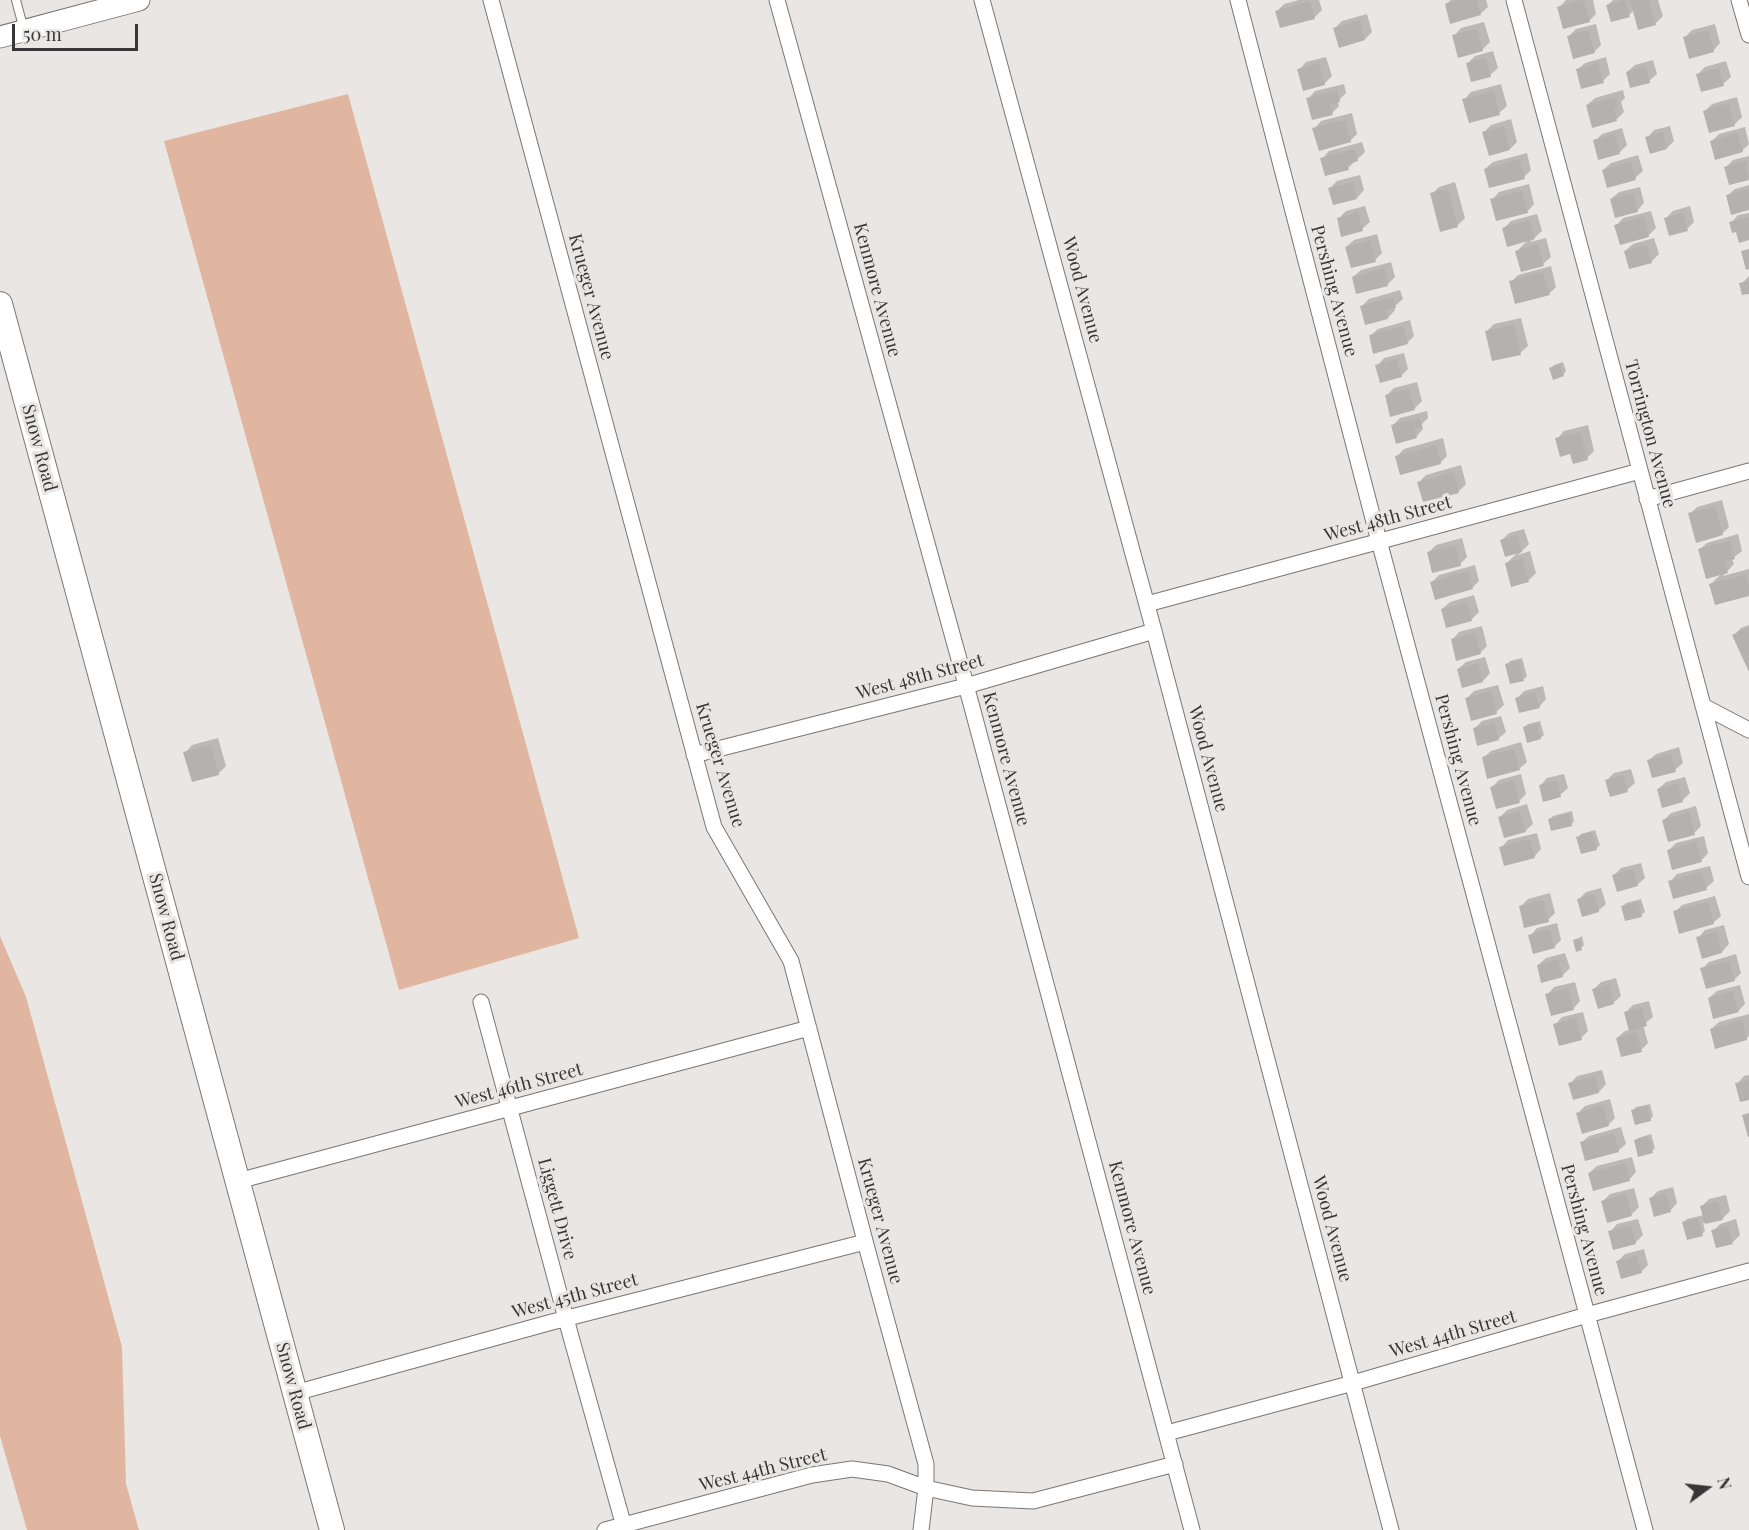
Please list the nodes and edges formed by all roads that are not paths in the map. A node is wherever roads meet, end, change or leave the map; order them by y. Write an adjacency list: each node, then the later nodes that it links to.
1 (16, 0): 9 (lane)
2 (139, 0): 9 (street)
3 (491, 0): 22 (street, Krueger Avenue)
4 (777, 0): 19 (street, Kenmore Avenue)
5 (982, 0): 17 (street, Wood Avenue)
6 (1238, 0): 16 (street, Pershing Avenue)
7 (1514, 0): 13 (street, Torrington Avenue)
8 (1739, 0): 10 (street)
9 (24, 31): 11 (street)
10 (1749, 35)
11 (0, 37)
12 (0, 304): 27 (main road, Snow Road)
13 (1640, 471): 15 (street, Torrington Avenue); 16 (street, West 48th Street)
14 (1749, 471): 15 (street)
15 (1647, 499): 20 (street, Torrington Avenue)
16 (1379, 541): 17 (street, West 48th Street); 30 (street, Pershing Avenue)
17 (1147, 603): 18 (street, Wood Avenue)
18 (1154, 631): 19 (street, West 48th Street); 32 (street, Wood Avenue)
19 (966, 686): 22 (street, West 48th Street); 34 (street, Kenmore Avenue)
20 (1703, 706): 21 (street); 23 (street, Torrington Avenue)
21 (1749, 730)
22 (694, 754): 25 (street, Krueger Avenue)
23 (1749, 877)
24 (481, 1002): 26 (street, Liggett Drive)
25 (809, 1028): 26 (street, West 46th Street); 28 (street, Krueger Avenue)
26 (510, 1108): 27 (street, West 46th Street); 31 (street, Liggett Drive)
27 (238, 1181): 33 (main road, Snow Road)
28 (865, 1242): 31 (street, West 45th Street); 36 (street, Krueger Avenue)
29 (1749, 1271): 30 (street, West 44th Street)
30 (1587, 1315): 32 (street, West 44th Street); 43 (street, Pershing Avenue)
31 (566, 1318): 33 (street, West 45th Street); 37 (street, Liggett Drive)
32 (1353, 1383): 34 (street, West 44th Street); 42 (street, Wood Avenue)
33 (295, 1393): 38 (main road, Snow Road)
34 (1167, 1433): 35 (street, Kenmore Avenue)
35 (1175, 1464): 36 (street, West 44th Street); 41 (street, Kenmore Avenue)
36 (926, 1488): 37 (street, West 44th Street); 40 (street, Krueger Avenue)
37 (624, 1528): 39 (street, West 44th Street)
38 (332, 1530)
39 (605, 1530)
40 (921, 1530)
41 (1192, 1530)
42 (1391, 1530)
43 (1645, 1530)

